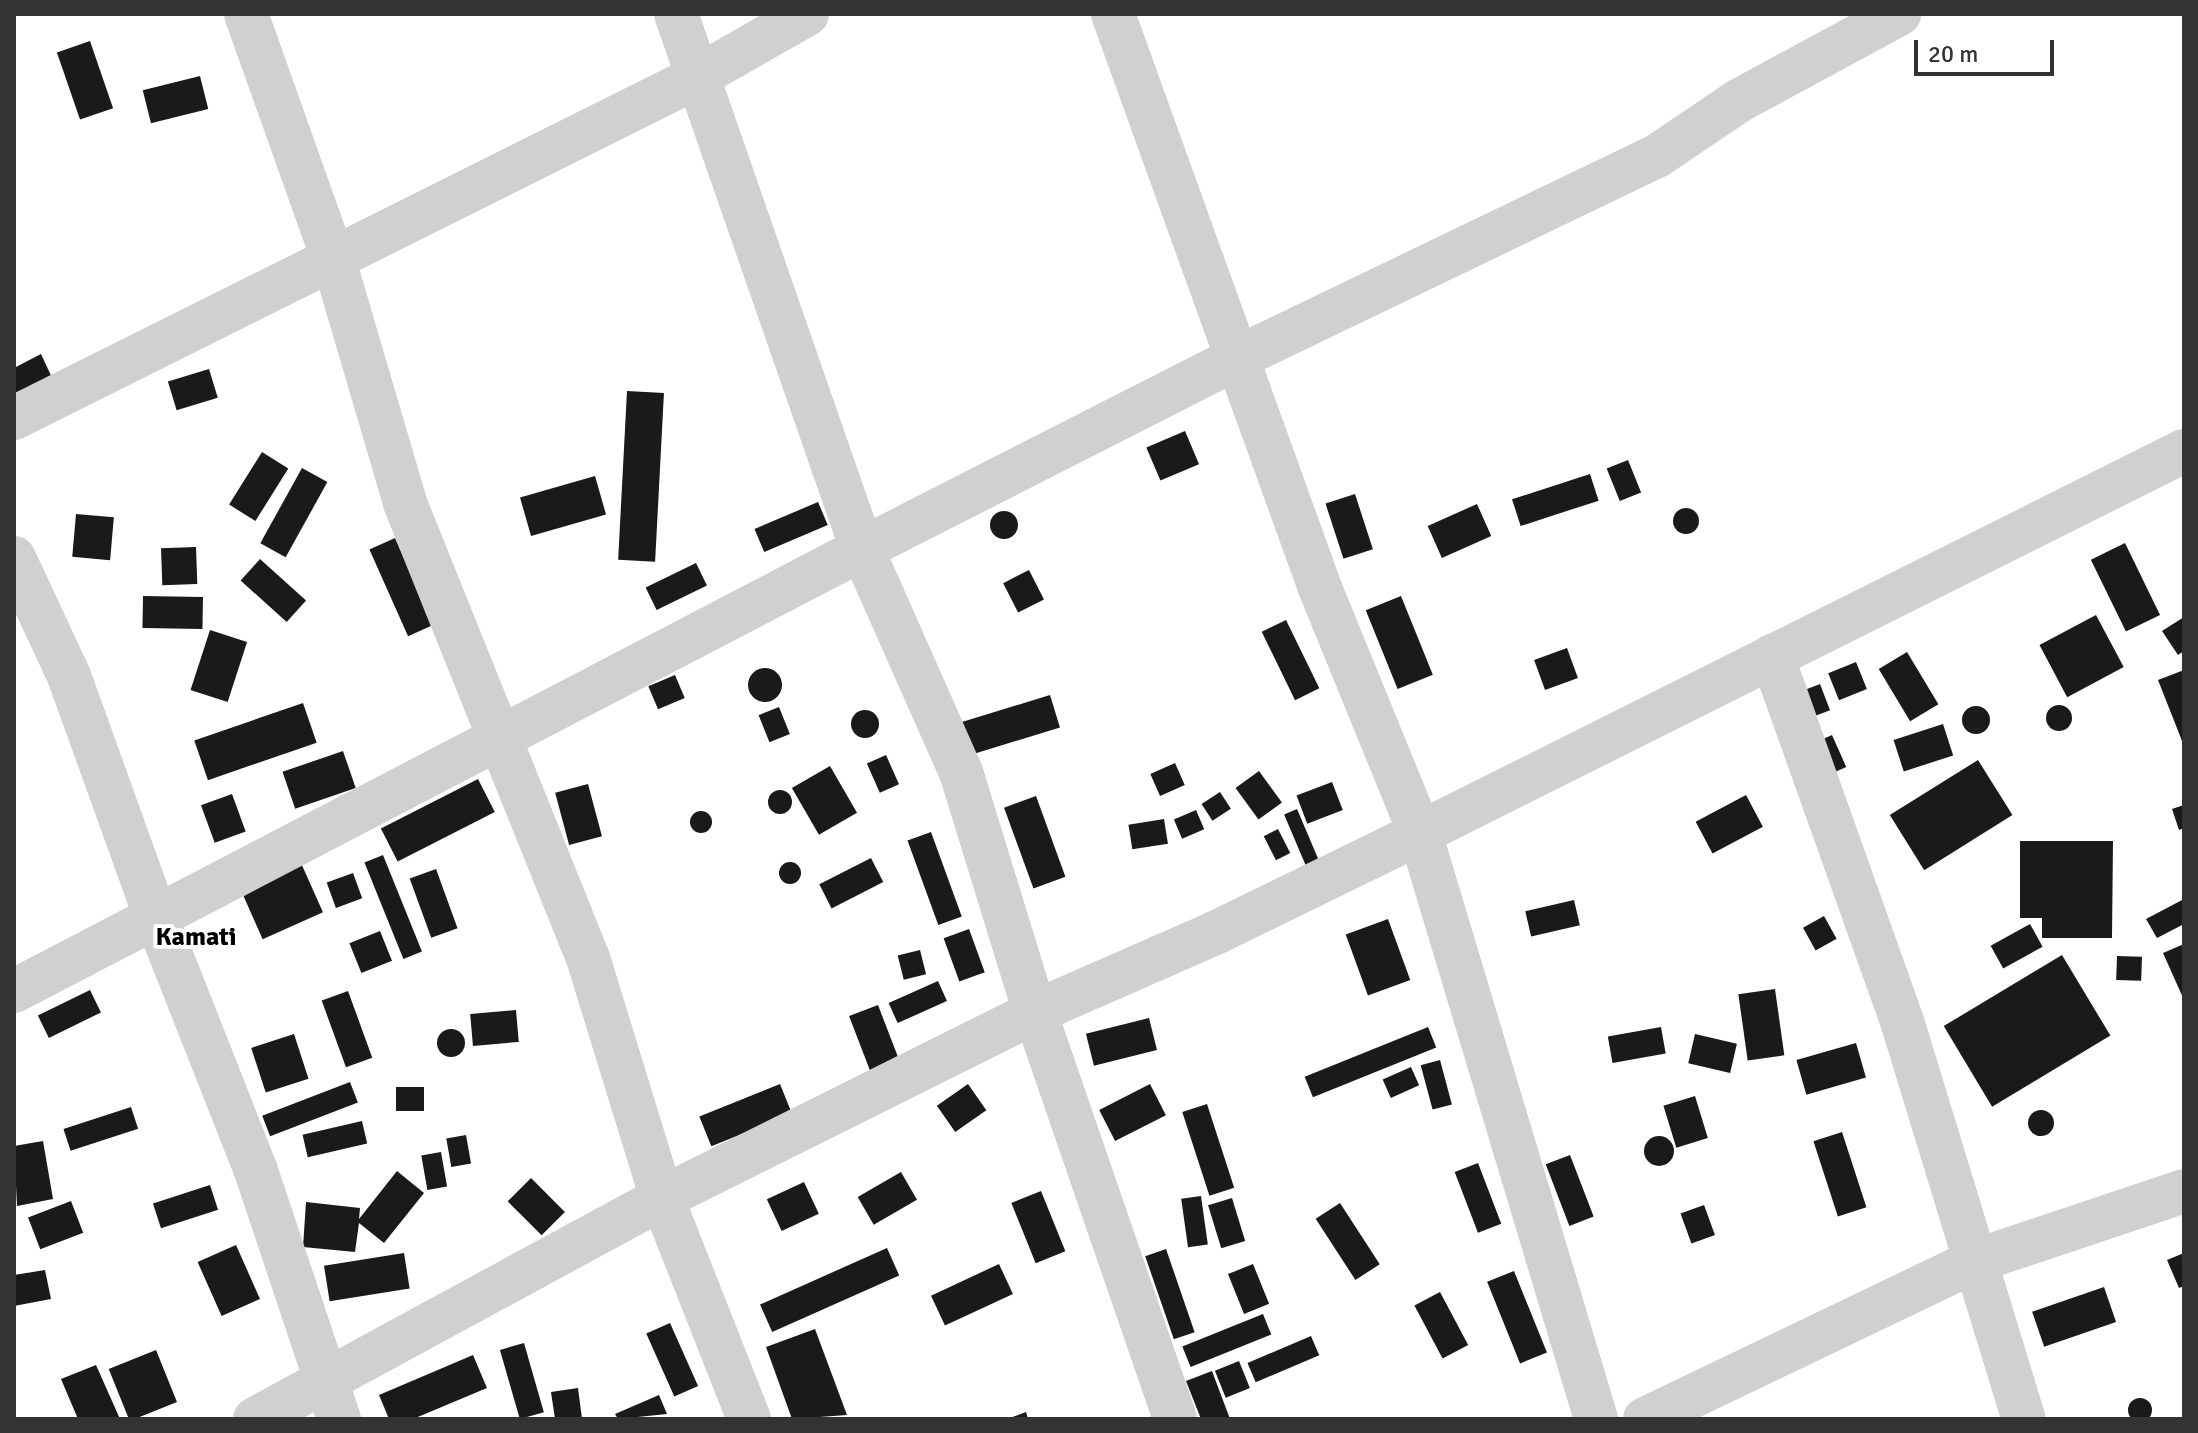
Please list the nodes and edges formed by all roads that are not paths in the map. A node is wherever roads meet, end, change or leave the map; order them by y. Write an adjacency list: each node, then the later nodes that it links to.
1 (246, 14): 7 (street)
2 (676, 14): 6 (street)
3 (807, 14): 6 (street)
4 (1113, 14): 8 (street)
5 (1899, 14): 8 (street)
6 (695, 78): 7 (street); 11 (street)
7 (334, 261): 9 (street); 14 (street)
8 (1235, 359): 11 (street); 15 (street)
9 (14, 418)
10 (2184, 451): 13 (street)
11 (862, 549): 14 (street); 18 (street)
12 (14, 558): 16 (street)
13 (1772, 656): 15 (street); 21 (street)
14 (500, 739): 16 (street); 20 (street)
15 (1420, 833): 18 (street); 26 (street)
16 (156, 917): 17 (street); 22 (street)
17 (14, 991)
18 (1035, 1012): 20 (street); 25 (street)
19 (2184, 1191): 21 (street)
20 (662, 1198): 22 (street); 24 (street)
21 (1975, 1261): 27 (street); 28 (street)
22 (333, 1401): 23 (street)
23 (255, 1419)
24 (749, 1419)
25 (1175, 1419)
26 (1596, 1419)
27 (1645, 1419)
28 (2024, 1419)

